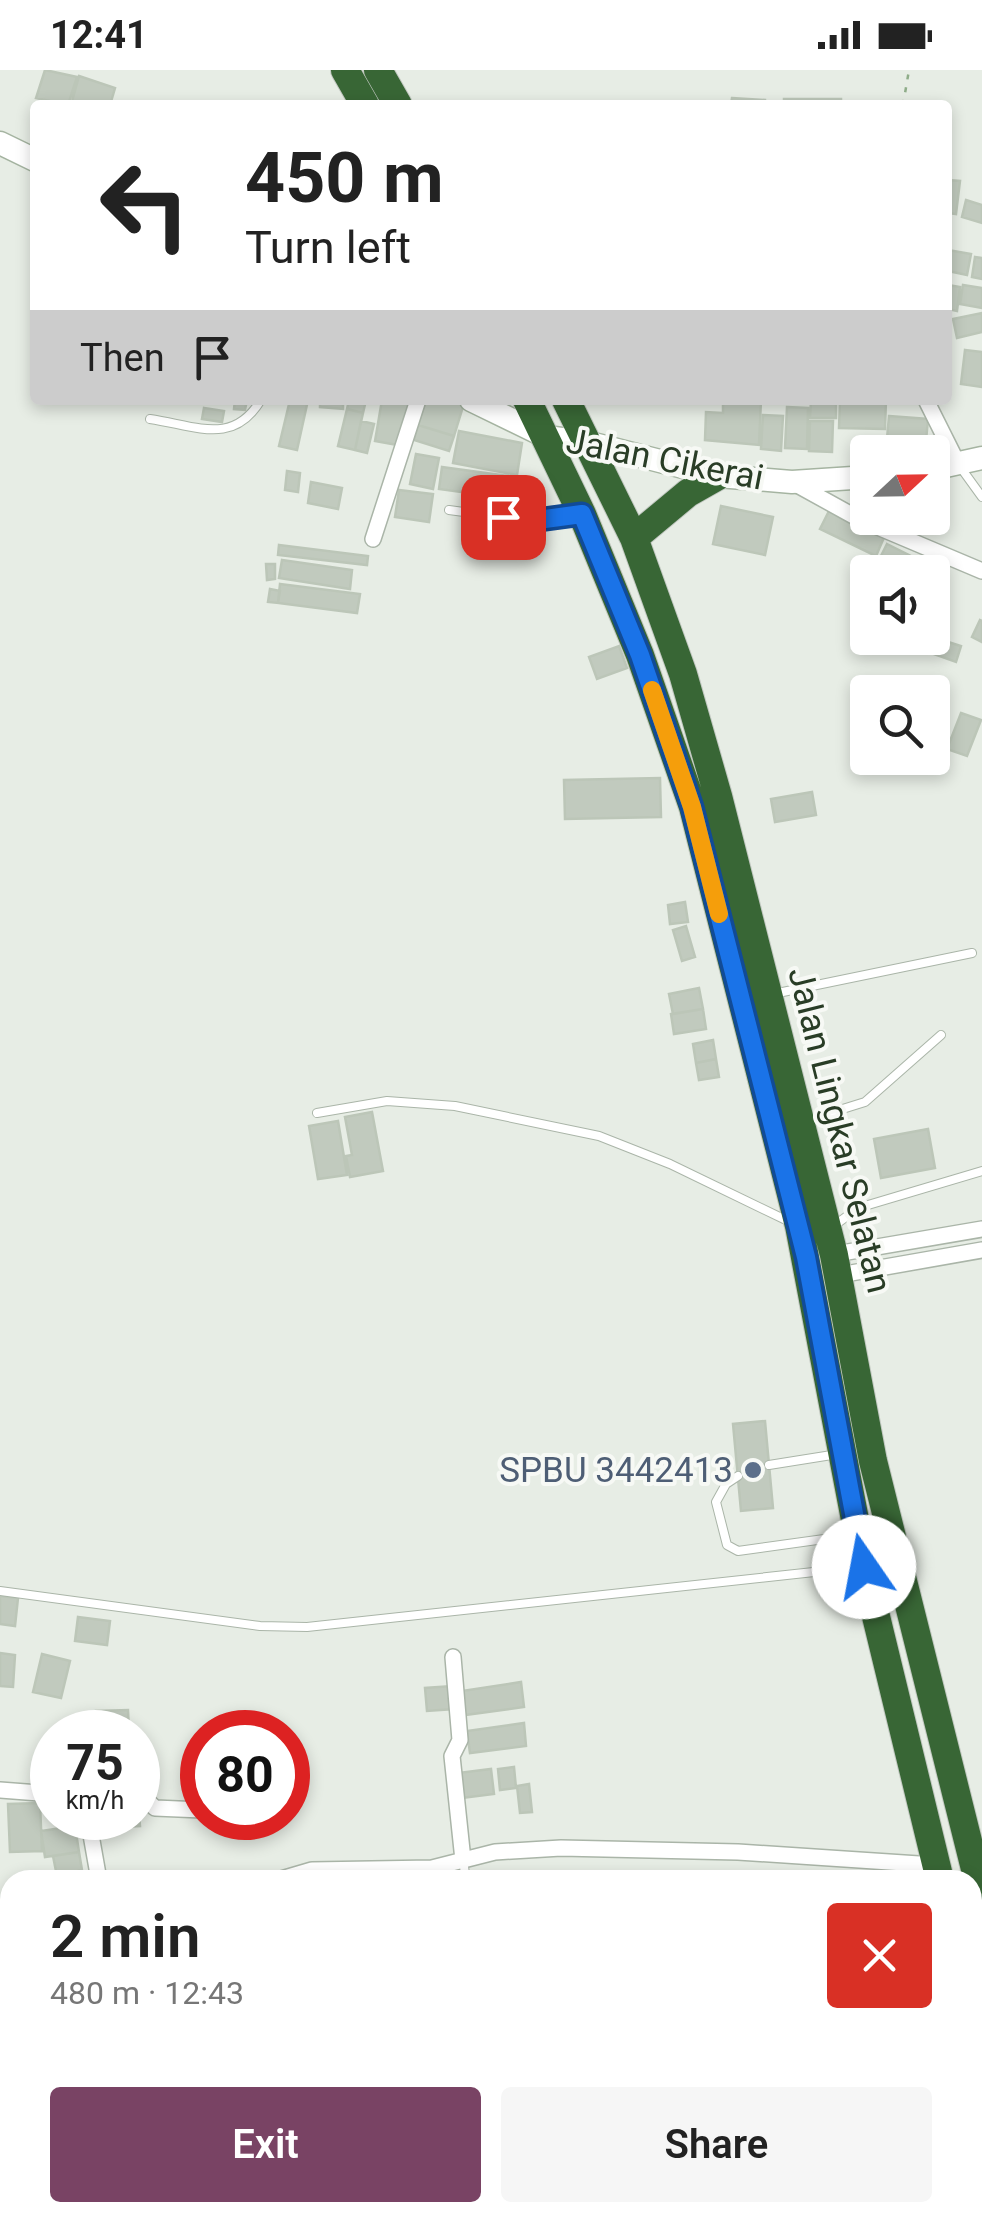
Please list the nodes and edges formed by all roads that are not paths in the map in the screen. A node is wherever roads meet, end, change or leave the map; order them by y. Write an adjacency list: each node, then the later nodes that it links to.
1 (345, 70): 3 (highway)
2 (378, 70): 4 (highway)
3 (362, 100)
4 (395, 100)
5 (0, 143): 6 (street)
6 (30, 158)
7 (257, 405): 13 (lane)
8 (416, 405): 25 (street)
9 (481, 405): 14 (street, Jalan Cikerai)
10 (530, 405): 14 (highway, Jalan Lingkar Selatan)
11 (569, 405): 15 (highway, Jalan Lingkar Selatan)
12 (928, 405): 17 (street)
13 (150, 420)
14 (547, 437): 15 (street, Jalan Cikerai); 24 (highway, Jalan Lingkar Selatan)
15 (590, 443): 19 (street, Jalan Cikerai); 26 (highway, Jalan Lingkar Selatan)
16 (982, 458): 17 (street)
17 (958, 464): 18 (street); 22 (lane)
18 (950, 466)
19 (718, 476): 21 (street, Jalan Cikerai); 26 (highway)
20 (850, 478): 21 (street, Jalan Cikerai)
21 (792, 482): 27 (street)
22 (982, 497)
23 (448, 510): 24 (lane)
24 (582, 514): 34 (highway, Jalan Lingkar Selatan)
25 (373, 538)
26 (634, 538): 29 (highway, Jalan Lingkar Selatan)
27 (982, 571)
28 (972, 952): 29 (lane)
29 (768, 995): 32 (highway, Jalan Lingkar Selatan)
30 (941, 1035): 32 (lane)
31 (318, 1113): 34 (lane)
32 (800, 1122): 37 (highway, Jalan Lingkar Selatan)
33 (982, 1172): 37 (lane)
34 (799, 1226): 37 (lane); 38 (highway, Jalan Lingkar Selatan)
35 (982, 1229): 37 (street)
36 (982, 1250): 37 (street)
37 (834, 1254): 38 (street); 38 (street); 55 (highway, Jalan Lingkar Selatan)
38 (806, 1261): 39 (highway, Jalan Lingkar Selatan)
39 (840, 1454): 40 (lane); 42 (highway, Jalan Lingkar Selatan)
40 (769, 1465)
41 (738, 1476): 42 (lane)
42 (857, 1534): 43 (highway, Jalan Lingkar Selatan)
43 (864, 1567): 44 (lane); 54 (highway, Jalan Lingkar Selatan)
44 (0, 1591)
45 (453, 1657): 49 (street)
46 (0, 1790): 47 (street)
47 (30, 1792)
48 (92, 1840): 50 (street)
49 (464, 1860): 51 (street); 52 (lane); 53 (street)
50 (97, 1870)
51 (312, 1870)
52 (465, 1870)
53 (916, 1870)
54 (936, 1870)
55 (976, 1870)

